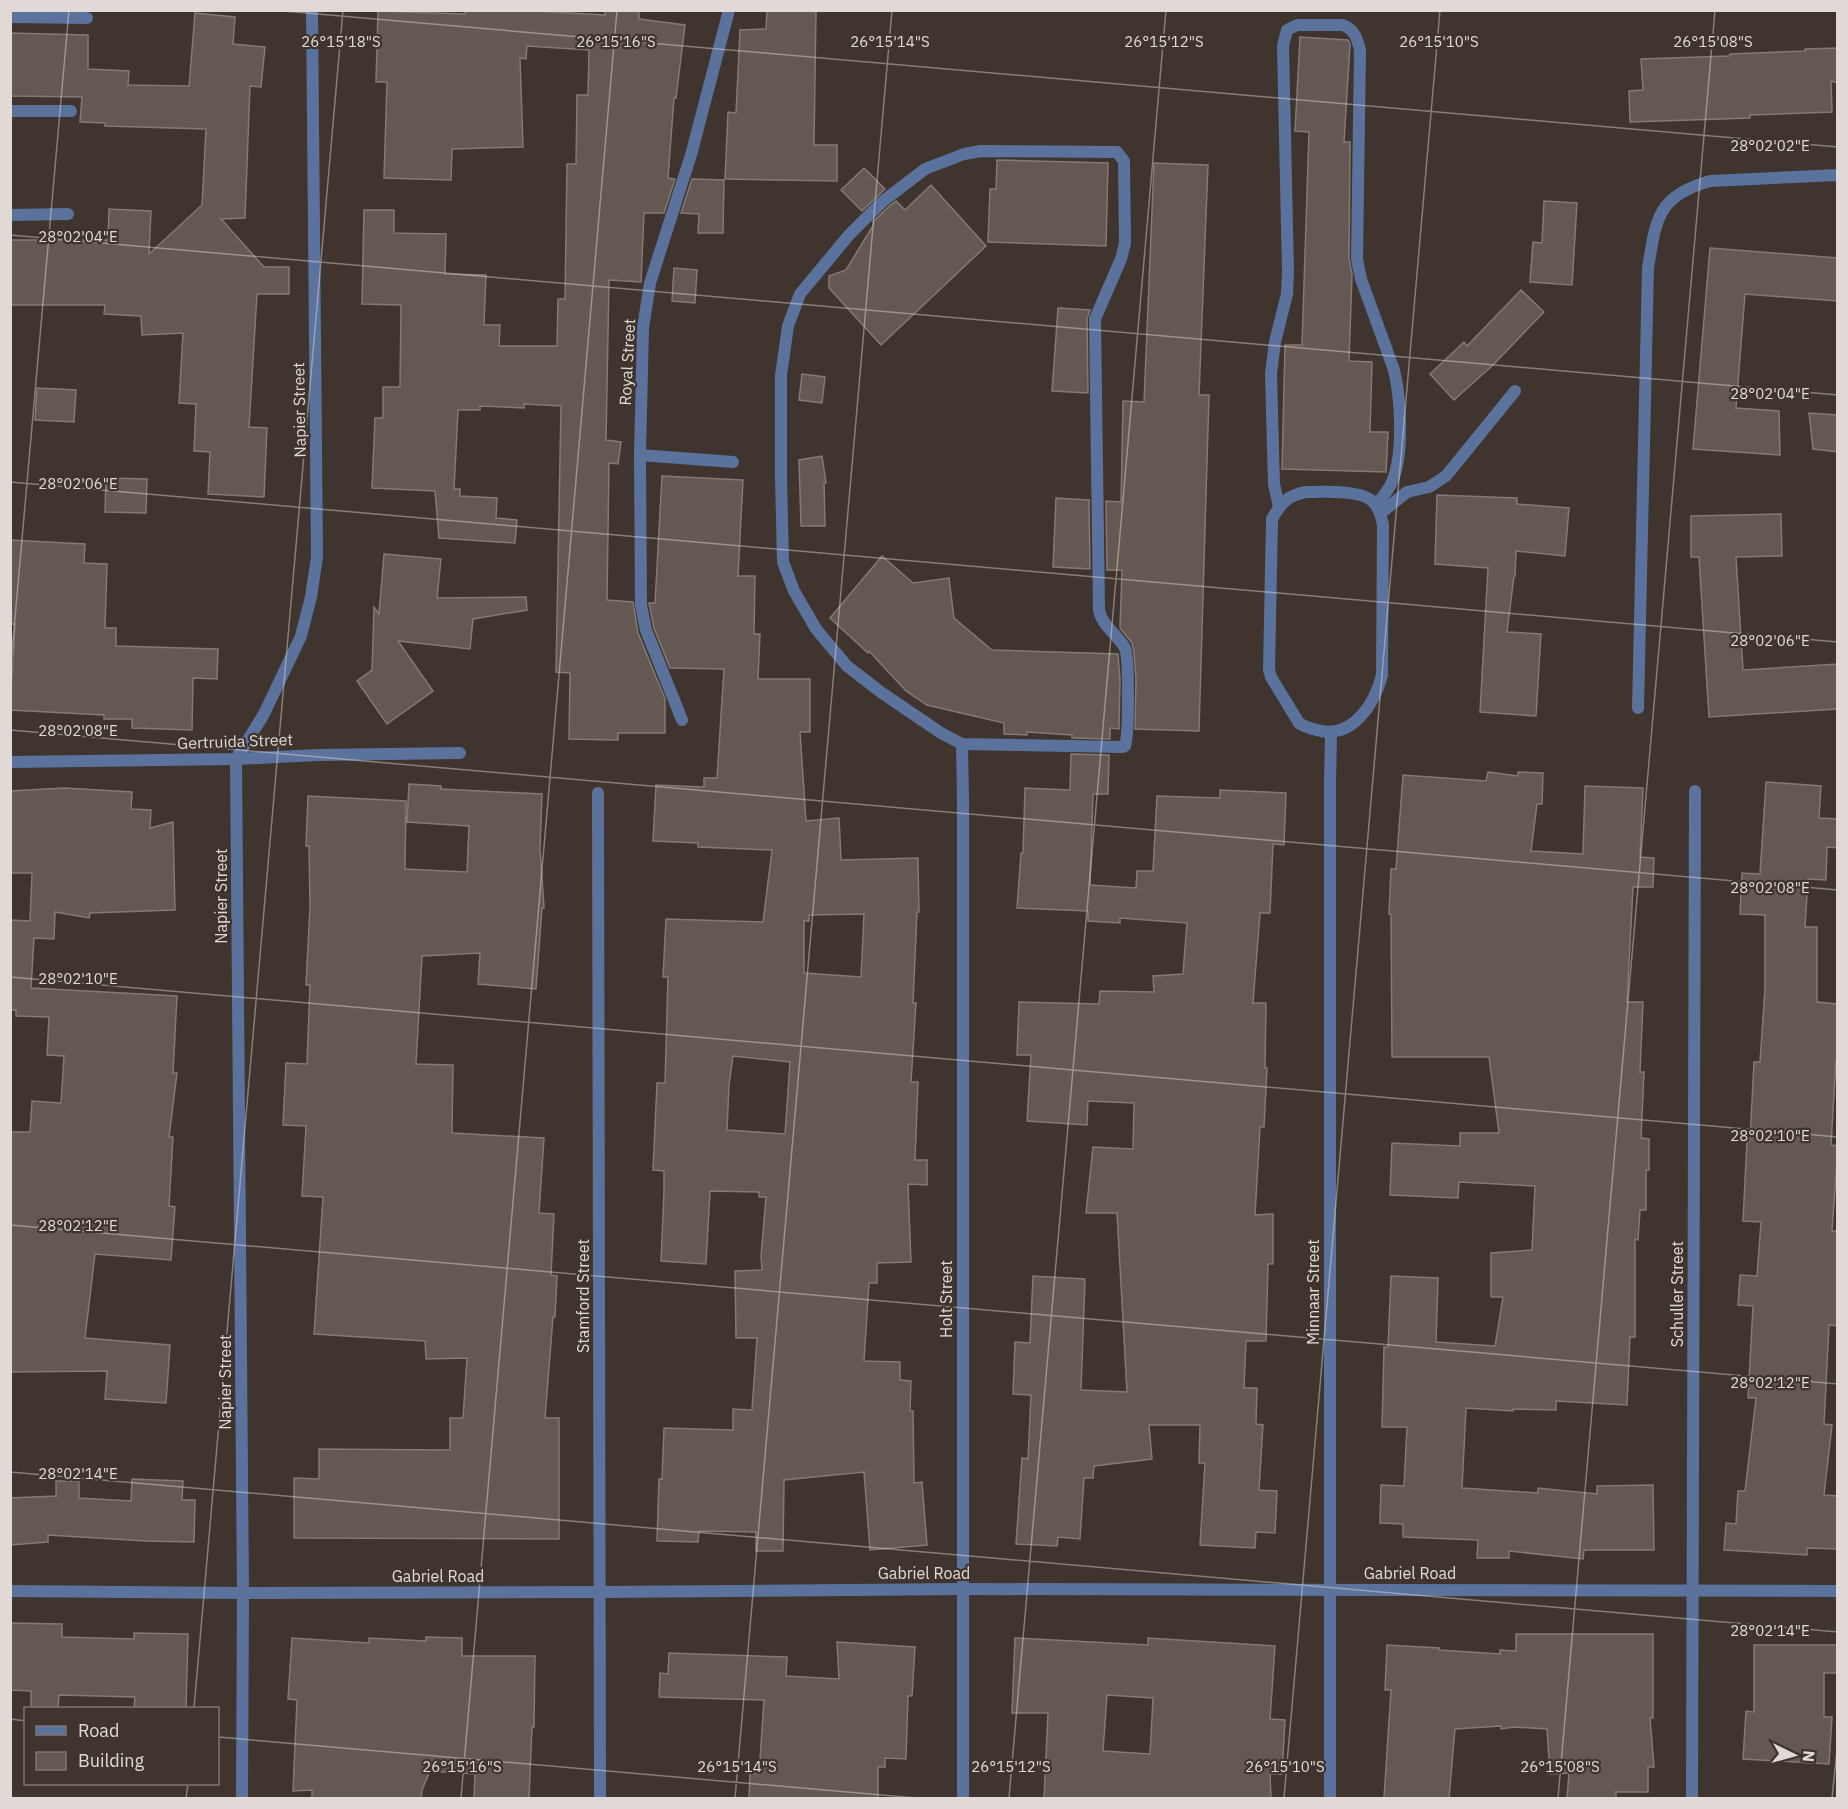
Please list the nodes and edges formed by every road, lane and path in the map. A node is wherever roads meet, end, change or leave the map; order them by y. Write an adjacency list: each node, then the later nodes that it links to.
1 (312, 10): 20 (street, Napier Street)
2 (729, 10): 11 (street, Royal Street)
3 (10, 17): 4 (street)
4 (87, 18)
5 (10, 111): 6 (street)
6 (71, 111)
7 (1838, 175): 15 (street)
8 (68, 214): 9 (street)
9 (10, 215)
10 (1515, 391): 14 (street)
11 (640, 455): 12 (street); 16 (street, Royal Street)
12 (734, 462)
13 (1279, 507): 14 (street); 14 (street); 17 (street)
14 (1378, 509): 17 (street)
15 (1638, 708)
16 (682, 720)
17 (1331, 732): 25 (street, Minnaar Street)
18 (962, 744): 18 (street); 24 (street, Holt Street)
19 (460, 753): 20 (street, Gertruida Street)
20 (236, 759): 21 (street, Gertruida Street); 30 (street, Napier Street)
21 (10, 762)
22 (1695, 790): 27 (street, Schuller Street)
23 (598, 793): 29 (street, Stamford Street)
24 (962, 1589): 25 (street, Gabriel Road); 29 (street, Gabriel Road); 33 (street, Holt Street)
25 (1330, 1589): 27 (street, Gabriel Road); 34 (street, Minnaar Street)
26 (10, 1591): 30 (street, Gabriel Road)
27 (1692, 1591): 28 (street, Gabriel Road); 35 (street, Schuller Street)
28 (1838, 1591)
29 (600, 1592): 30 (street, Gabriel Road); 32 (street, Stamford Street)
30 (243, 1593): 31 (street, Napier Street)
31 (242, 1798)
32 (600, 1798)
33 (963, 1798)
34 (1330, 1798)
35 (1692, 1798)

